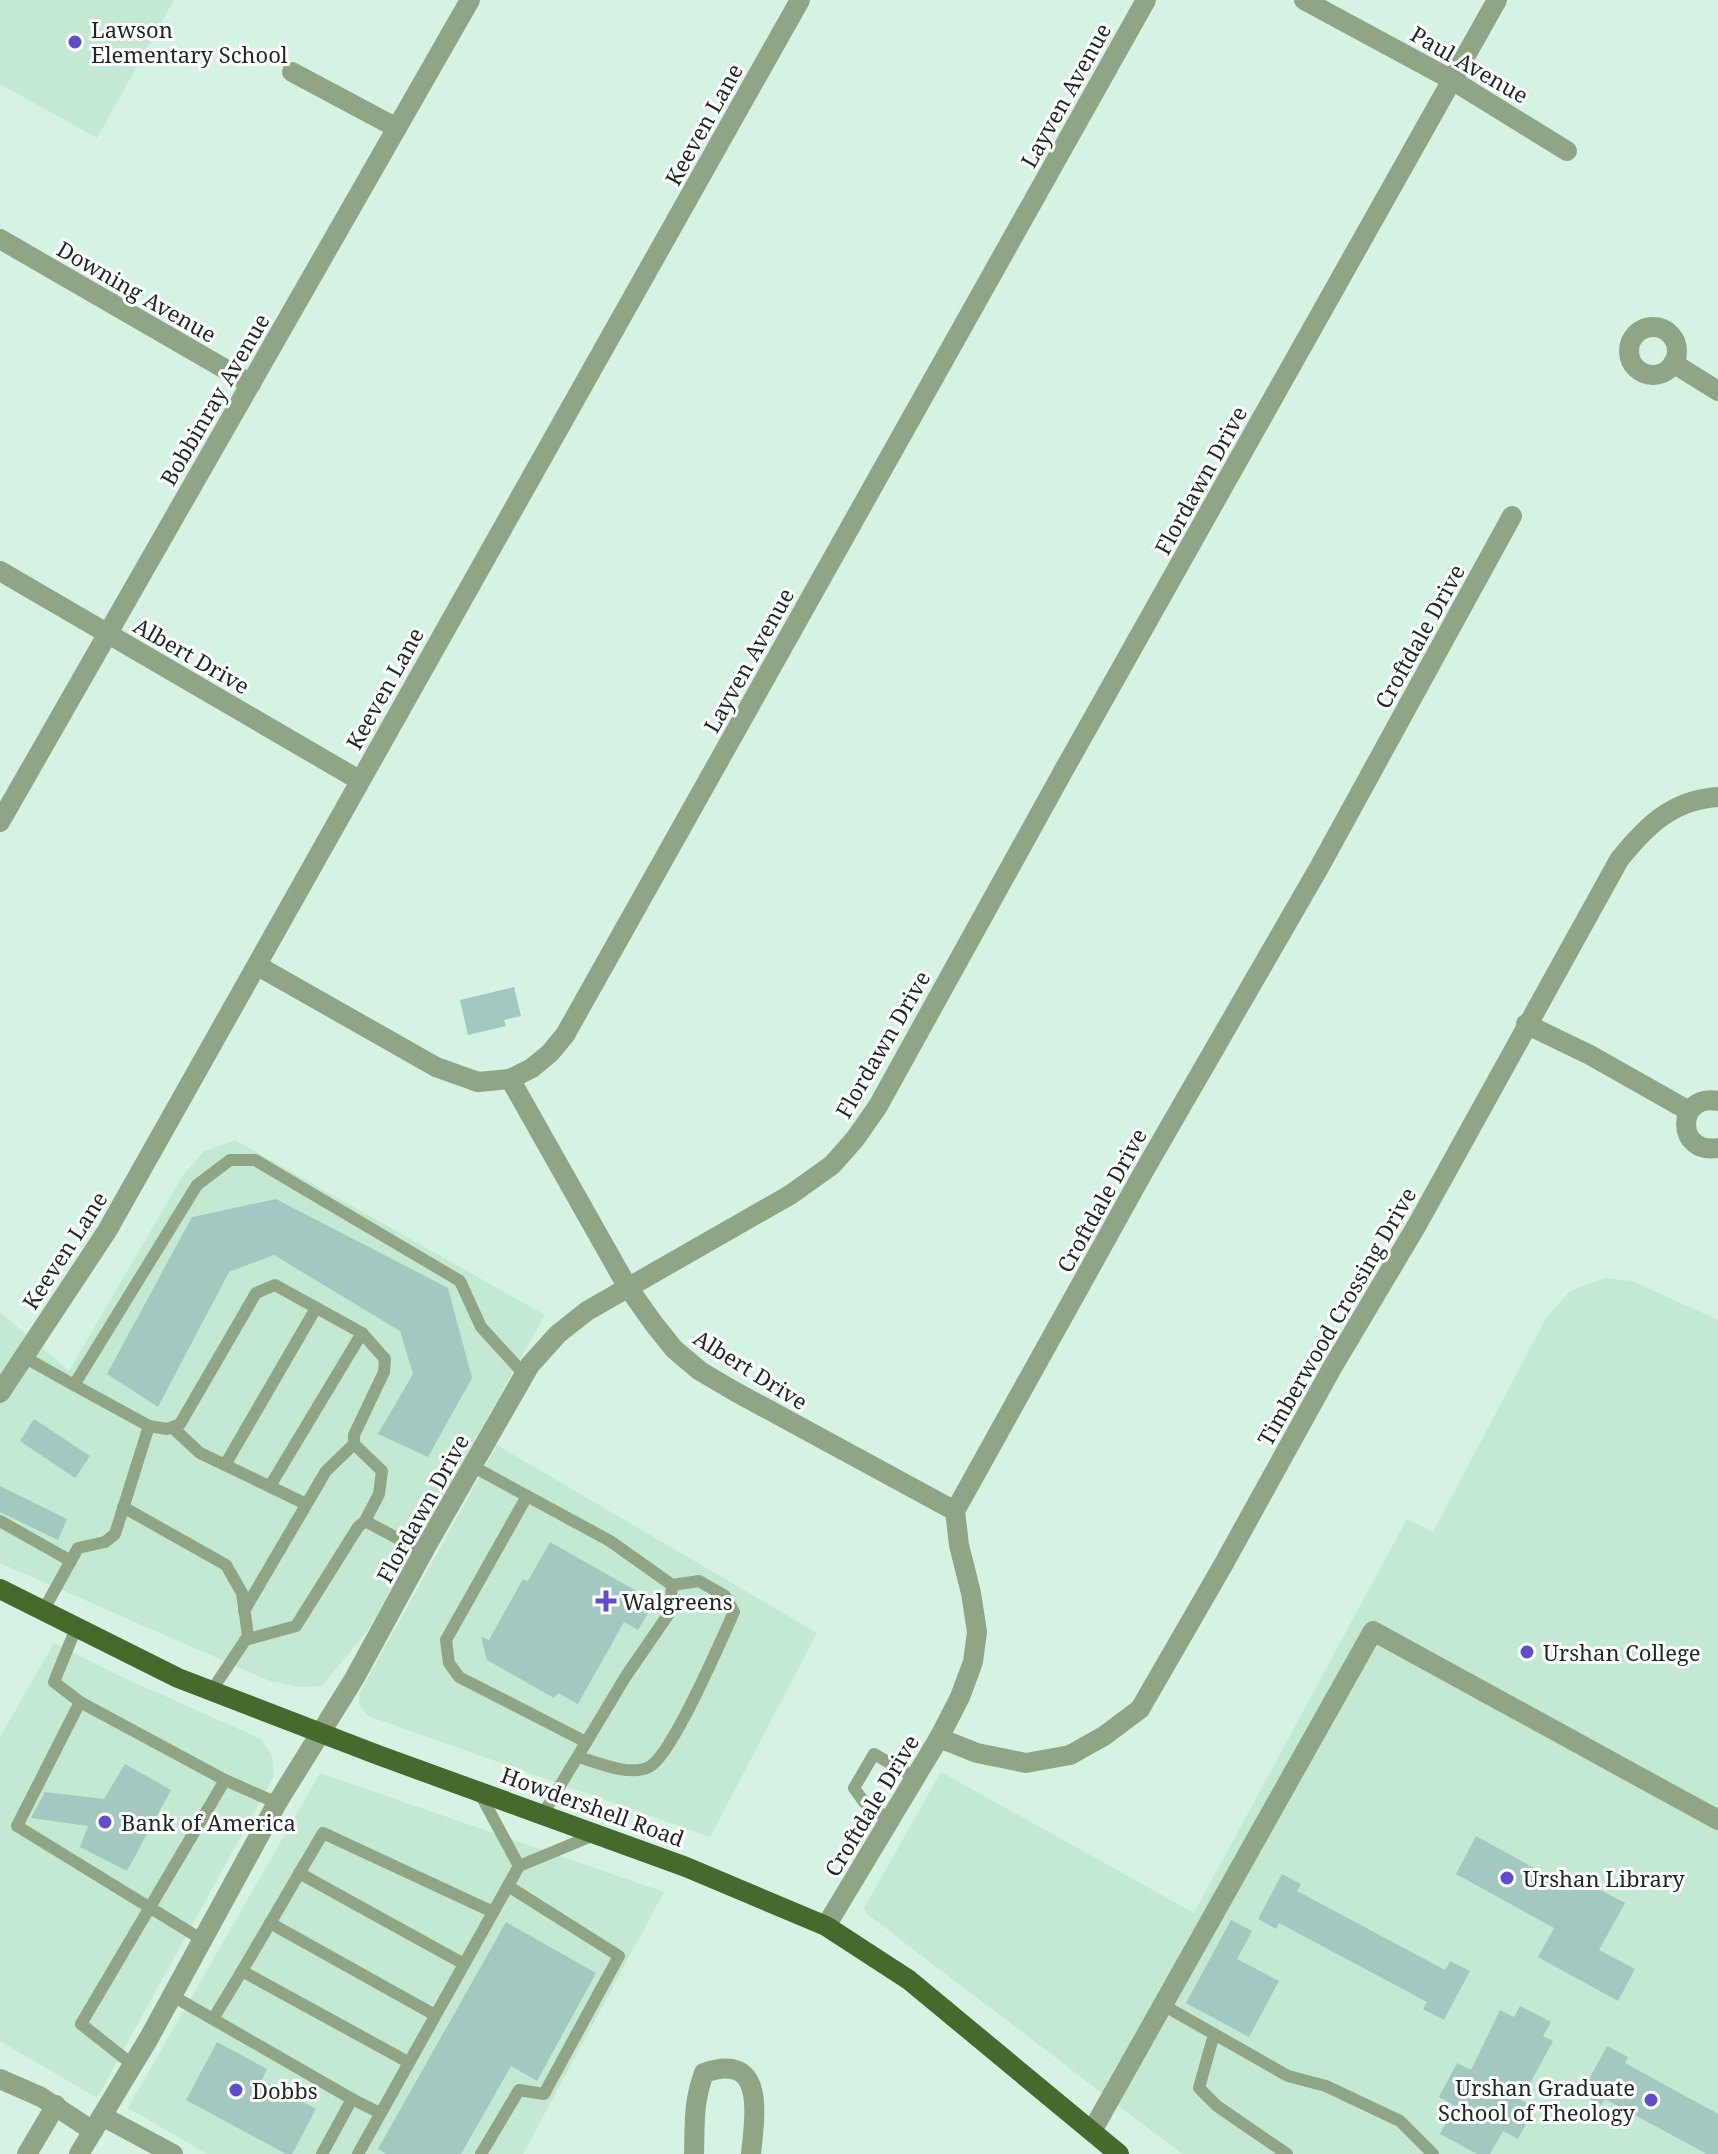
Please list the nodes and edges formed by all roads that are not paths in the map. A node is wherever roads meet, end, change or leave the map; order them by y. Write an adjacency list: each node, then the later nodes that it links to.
1 (470, 0): 8 (street, Bobbinray Avenue)
2 (800, 0): 17 (street, Keeven Lane)
3 (1146, 0): 22 (street, Layven Avenue)
4 (1304, 0): 7 (street, Paul Avenue)
5 (1497, 0): 7 (street, Flordawn Drive)
6 (292, 72): 8 (street)
7 (1452, 80): 9 (street, Paul Avenue); 26 (street, Flordawn Drive)
8 (397, 128): 12 (street, Bobbinray Avenue)
9 (1567, 151)
10 (0, 239): 12 (street, Downing Avenue)
11 (1673, 363): 13 (street)
12 (251, 384): 16 (street, Bobbinray Avenue)
13 (1718, 391)
14 (1512, 516): 42 (street, Croftdale Drive)
15 (0, 571): 16 (street, Albert Drive)
16 (108, 634): 17 (street, Albert Drive); 19 (street, Bobbinray Avenue)
17 (359, 780): 20 (street, Keeven Lane)
18 (1718, 797): 21 (street, Timberwood Crossing Drive)
19 (0, 822)
20 (258, 966): 22 (street); 29 (street, Keeven Lane)
21 (1526, 1024): 24 (street); 56 (street, Timberwood Crossing Drive)
22 (510, 1079): 26 (street, Albert Drive)
23 (1718, 1101): 24 (street)
24 (1689, 1111): 25 (street)
25 (1718, 1148)
26 (627, 1286): 30 (street, Flordawn Drive); 42 (street, Albert Drive)
27 (316, 1308): 28 (lane); 34 (lane); 36 (lane)
28 (362, 1333): 35 (lane); 38 (lane)
29 (13, 1363): 31 (lane); 32 (street, Keeven Lane)
30 (524, 1374): 31 (lane); 37 (street, Flordawn Drive)
31 (74, 1385): 33 (lane)
32 (0, 1393)
33 (149, 1426): 34 (lane); 41 (lane)
34 (173, 1428): 36 (lane)
35 (354, 1444): 40 (lane); 44 (lane)
36 (225, 1465): 38 (lane)
37 (472, 1466): 39 (lane); 45 (street, Flordawn Drive)
38 (270, 1486): 40 (lane)
39 (527, 1496): 47 (lane); 57 (lane)
40 (306, 1504): 50 (lane)
41 (123, 1507): 46 (lane); 50 (lane)
42 (955, 1511): 56 (street, Croftdale Drive)
43 (0, 1521): 46 (lane)
44 (365, 1521): 45 (lane); 52 (lane)
45 (423, 1552): 55 (street, Flordawn Drive)
46 (71, 1561): 49 (lane)
47 (672, 1585): 57 (lane); 58 (lane)
48 (0, 1589): 49 (main road, Howdershell Road)
49 (43, 1611): 51 (main road, Howdershell Road)
50 (244, 1611): 52 (lane)
51 (76, 1628): 53 (main road, Howdershell Road); 54 (lane)
52 (245, 1640): 53 (lane)
53 (212, 1690): 55 (main road, Howdershell Road)
54 (80, 1702): 60 (lane); 70 (lane)
55 (320, 1732): 61 (main road, Howdershell Road); 62 (street, Flordawn Drive)
56 (939, 1738): 59 (street, Croftdale Drive)
57 (586, 1742): 58 (lane)
58 (578, 1757): 63 (lane)
59 (914, 1777): 64 (street, Croftdale Drive); 64 (lane)
60 (225, 1780): 62 (lane); 70 (lane)
61 (477, 1790): 63 (main road, Howdershell Road); 67 (lane)
62 (277, 1803): 74 (street, Flordawn Drive)
63 (543, 1814): 66 (main road, Howdershell Road)
64 (890, 1820): 73 (street, Croftdale Drive)
65 (1718, 1820): 78 (street)
66 (597, 1834): 67 (lane); 73 (main road, Howdershell Road)
67 (519, 1866): 69 (lane)
68 (299, 1873): 71 (lane); 72 (lane); 75 (lane)
69 (508, 1886): 71 (lane); 95 (lane)
70 (150, 1908): 74 (lane); 83 (lane)
71 (493, 1912): 75 (lane)
72 (270, 1923): 76 (lane); 79 (lane)
73 (826, 1926): 89 (main road, Howdershell Road)
74 (201, 1939): 77 (street, Flordawn Drive)
75 (464, 1964): 79 (lane)
76 (242, 1971): 80 (lane); 82 (lane)
77 (171, 1995): 80 (lane); 83 (street, Flordawn Drive)
78 (1163, 2005): 81 (lane); 89 (street)
79 (435, 2015): 82 (lane)
80 (213, 2019): 85 (lane)
81 (1214, 2034): 99 (lane); 100 (lane)
82 (408, 2062): 87 (lane)
83 (133, 2065): 88 (street, Flordawn Drive)
84 (0, 2079): 86 (street)
85 (352, 2099): 87 (lane); 93 (lane)
86 (56, 2105): 88 (street); 90 (street)
87 (380, 2113): 94 (lane)
88 (98, 2124): 91 (street, Flordawn Drive); 92 (street)
89 (1092, 2131): 98 (main road, Howdershell Road)
90 (27, 2154)
91 (79, 2154)
92 (173, 2154)
93 (322, 2154)
94 (358, 2154)
95 (481, 2154)
96 (694, 2154): 97 (street)
97 (751, 2154)
98 (1119, 2154)
99 (1287, 2154)
100 (1433, 2154)

